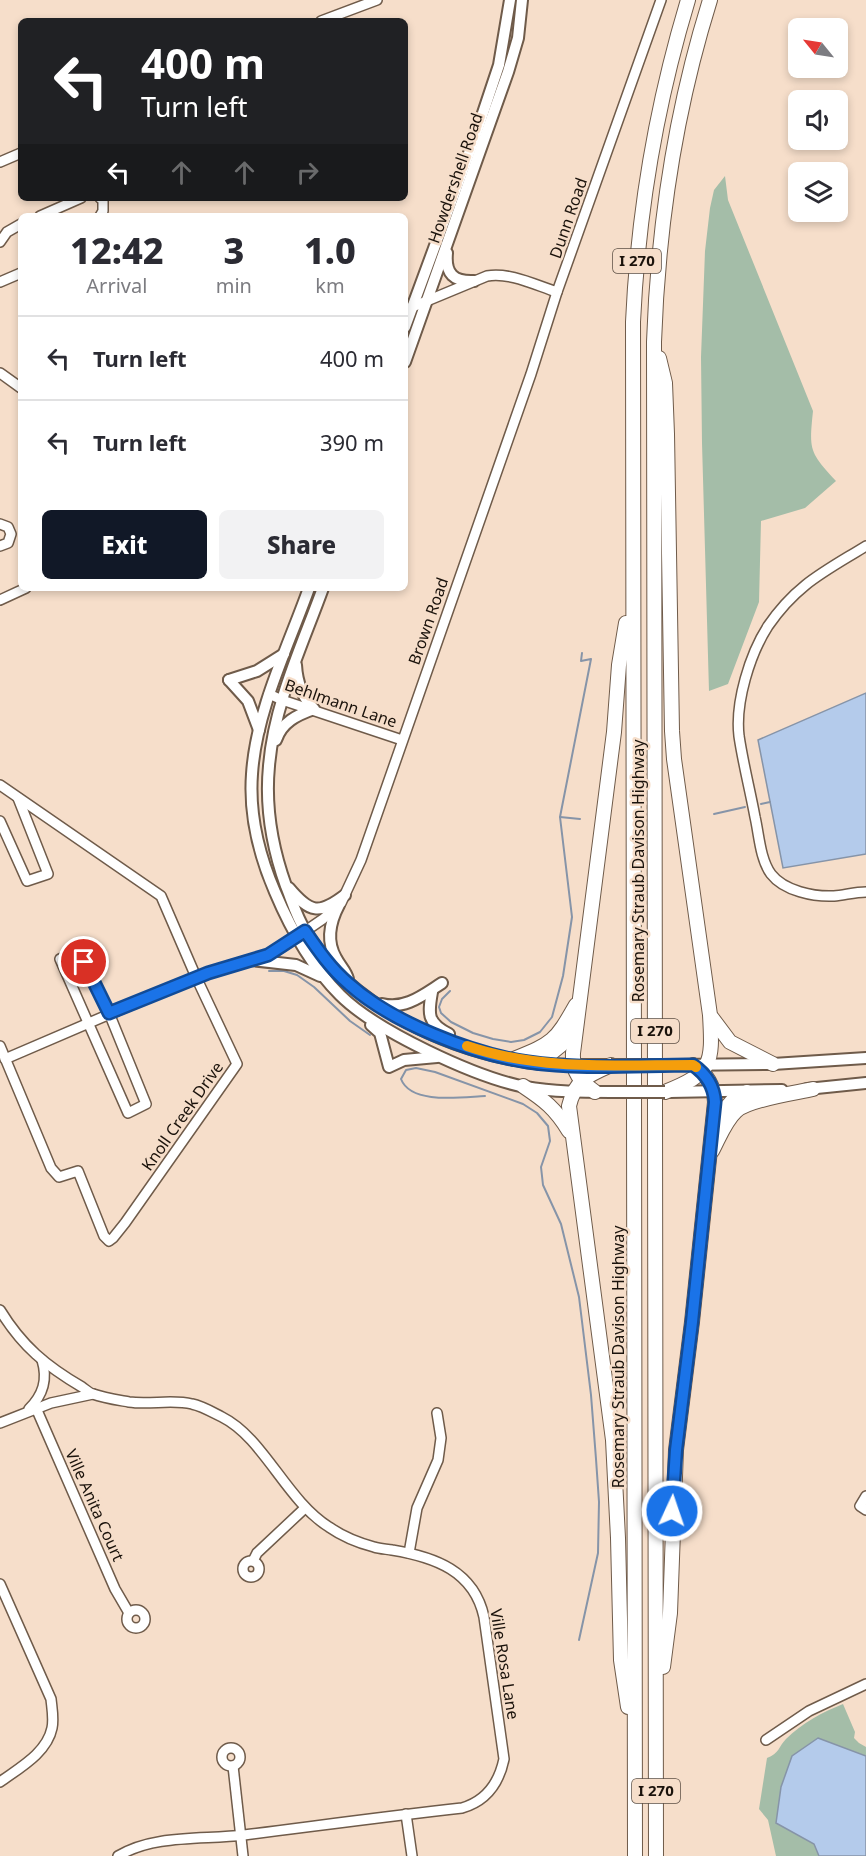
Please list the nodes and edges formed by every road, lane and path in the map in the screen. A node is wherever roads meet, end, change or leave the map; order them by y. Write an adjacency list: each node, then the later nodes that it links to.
1 (376, 0): 7 (street)
2 (510, 0): 20 (main road, Howdershell Road)
3 (522, 0): 14 (main road, Howdershell Road)
4 (661, 0): 18 (street, Dunn Road)
5 (687, 0): 28 (highway, Rosemary Straub Davison Highway / I 270)
6 (710, 0): 21 (highway, Rosemary Straub Davison Highway / I 270)
7 (329, 18)
8 (18, 154): 9 (street)
9 (0, 162)
10 (74, 201): 11 (street)
11 (47, 213)
12 (18, 226): 13 (street)
13 (0, 242)
14 (449, 242): 16 (main road); 19 (main road, Howdershell Road)
15 (18, 274): 17 (street)
16 (474, 281): 18 (street); 19 (street)
17 (0, 282)
18 (557, 292): 39 (street, Brown Road)
19 (428, 301): 20 (street); 22 (main road, Howdershell Road)
20 (409, 309)
21 (654, 337): 59 (highway); 99 (highway, Rosemary Straub Davison Highway / I 270)
22 (408, 354)
23 (0, 373): 24 (street)
24 (18, 386)
25 (0, 524): 26 (street)
26 (0, 546)
27 (866, 546): 45 (street)
28 (633, 585): 55 (highway); 101 (highway, Rosemary Straub Davison Highway / I 270)
29 (20, 591): 32 (street)
30 (308, 591): 33 (main road)
31 (322, 591): 34 (main road)
32 (0, 600)
33 (285, 653): 35 (main road); 38 (main road)
34 (296, 662): 36 (main road); 37 (main road)
35 (269, 694): 36 (street, Behlmann Lane); 38 (main road)
36 (282, 700): 37 (street, Behlmann Lane); 40 (main road)
37 (314, 709): 39 (street, Behlmann Lane); 40 (main road)
38 (260, 730): 48 (main road)
39 (402, 740): 46 (street, Brown Road)
40 (270, 754): 44 (main road)
41 (0, 785): 42 (street, Knoll Creek Drive)
42 (18, 798): 43 (street); 50 (street, Knoll Creek Drive)
43 (0, 821)
44 (285, 882): 46 (main road); 48 (main road)
45 (866, 892)
46 (345, 895): 47 (street, Brown Road)
47 (339, 905): 48 (street, Brown Road); 53 (main road)
48 (300, 934): 49 (street, Brown Road); 51 (main road); 53 (main road)
49 (251, 960): 50 (street, Brown Road); 51 (main road)
50 (196, 977): 57 (street, Brown Road); 66 (street, Knoll Creek Drive)
51 (328, 981): 58 (main road)
52 (442, 983): 56 (main road)
53 (350, 985): 56 (main road)
54 (432, 992): 63 (main road)
55 (580, 998): 61 (highway); 67 (highway)
56 (371, 1001): 63 (main road)
57 (109, 1013): 60 (street, Brown Road); 60 (street); 60 (street)
58 (362, 1013): 64 (main road); 64 (main road)
59 (710, 1015): 69 (highway); 72 (highway)
60 (87, 1023): 66 (street, Brown Road)
61 (576, 1023): 68 (highway); 70 (highway)
62 (0, 1046): 66 (street)
63 (487, 1052): 67 (main road)
64 (446, 1058): 74 (main road)
65 (866, 1058): 69 (main road)
66 (5, 1059)
67 (514, 1059): 68 (main road)
68 (539, 1063): 70 (main road)
69 (772, 1064): 72 (main road)
70 (573, 1065): 71 (main road); 75 (highway)
71 (611, 1065): 72 (main road, bridge); 75 (highway)
72 (700, 1067): 77 (highway); 79 (highway)
73 (866, 1083): 76 (main road)
74 (523, 1086): 75 (main road); 82 (highway)
75 (577, 1086): 78 (highway); 82 (highway)
76 (813, 1089): 80 (main road); 83 (highway)
77 (673, 1090): 78 (main road, bridge); 79 (main road)
78 (595, 1092)
79 (714, 1092): 80 (main road); 81 (highway)
80 (747, 1092): 81 (highway)
81 (712, 1125): 83 (highway)
82 (571, 1135): 101 (highway)
83 (708, 1159): 99 (highway)
84 (0, 1310): 85 (street, Ville Rosa Lane)
85 (42, 1360): 86 (street, Ville Rosa Lane); 88 (street)
86 (93, 1394): 87 (street); 92 (street, Ville Rosa Lane)
87 (36, 1408): 88 (street); 97 (street, Ville Anita Court)
88 (26, 1412): 90 (street)
89 (437, 1413): 94 (street)
90 (0, 1423)
91 (866, 1496): 93 (street)
92 (305, 1508): 94 (street, Ville Rosa Lane); 95 (street)
93 (866, 1510)
94 (408, 1553): 104 (street, Ville Rosa Lane)
95 (252, 1561)
96 (0, 1584): 103 (street)
97 (129, 1613)
98 (866, 1683): 100 (street)
99 (656, 1725): 110 (highway, Rosemary Straub Davison Highway / I 270)
100 (766, 1740)
101 (635, 1759): 109 (highway, Rosemary Straub Davison Highway / I 270)
102 (233, 1766): 105 (street)
103 (0, 1782)
104 (406, 1814): 105 (street, Ville Rosa Lane); 108 (street)
105 (240, 1835): 106 (street, Ville Rosa Lane); 107 (street)
106 (118, 1856)
107 (243, 1856)
108 (412, 1856)
109 (635, 1856)
110 (656, 1856)

